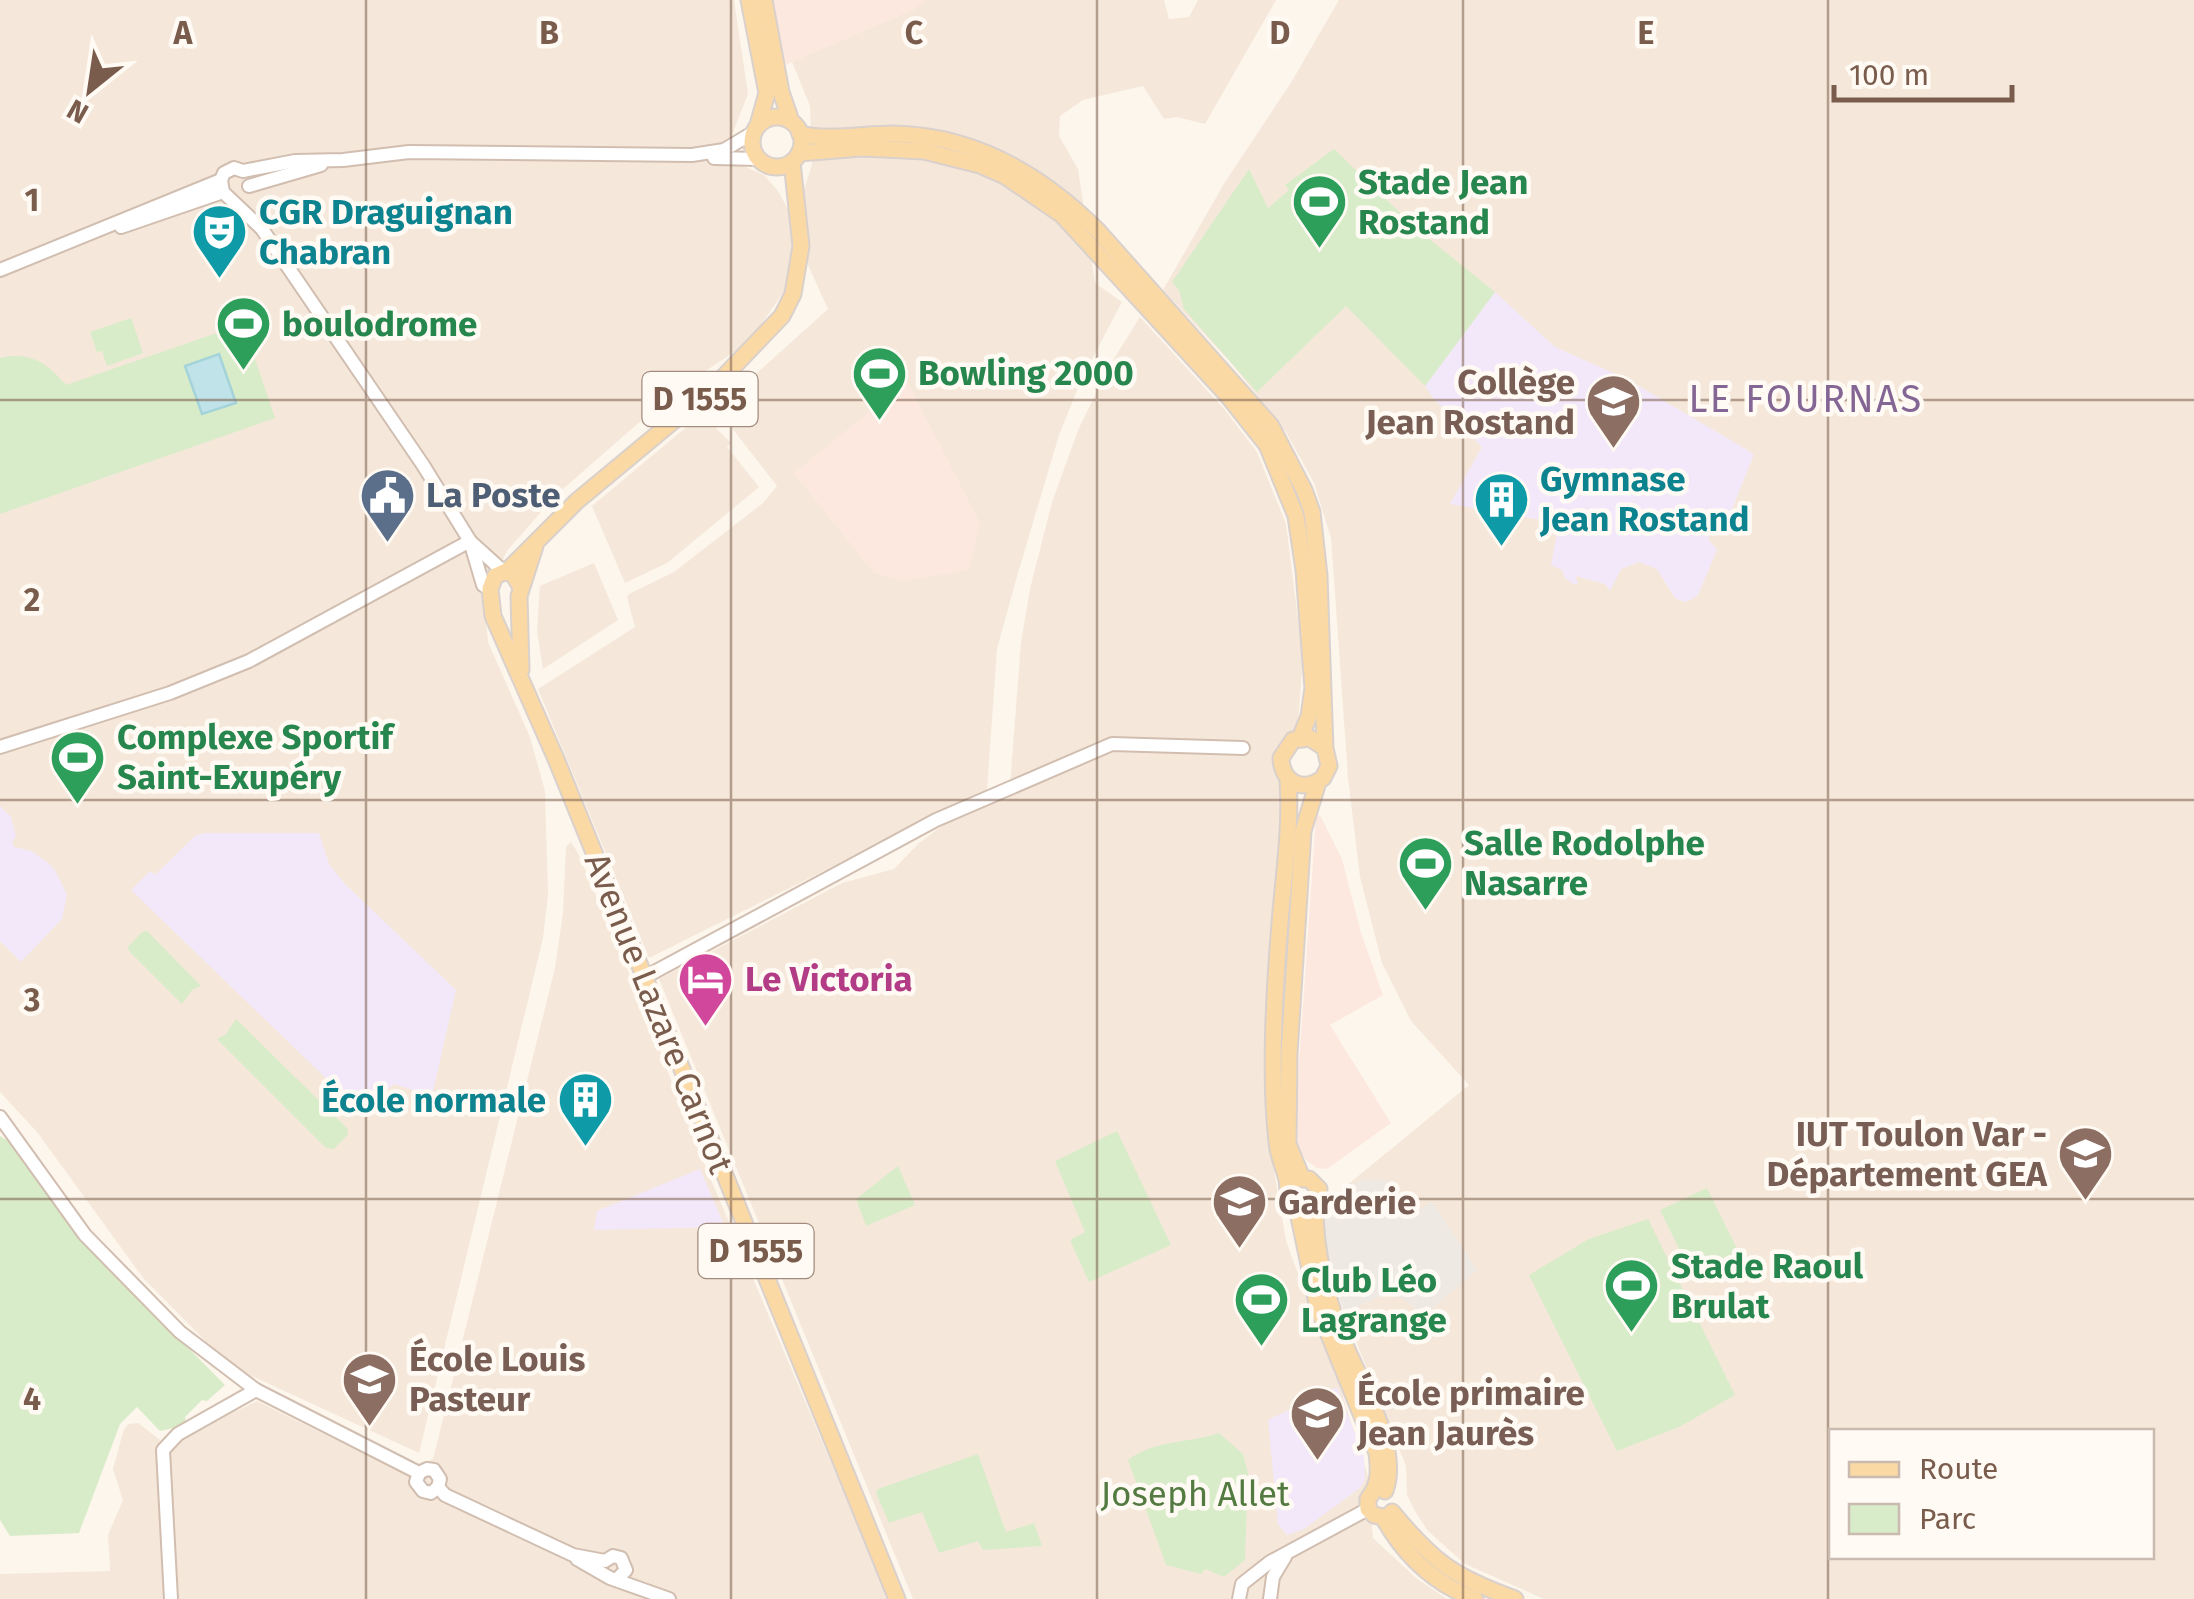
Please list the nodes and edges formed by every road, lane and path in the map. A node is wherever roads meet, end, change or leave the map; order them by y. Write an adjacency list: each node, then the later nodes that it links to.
1 (749, 0): 3 (main road)
2 (764, 0): 4 (main road)
3 (756, 128): 4 (main road); 5 (street); 8 (main road)
4 (796, 128): 6 (main road); 24 (main road)
5 (692, 155): 7 (street); 8 (street)
6 (795, 158): 8 (main road); 12 (main road, D 1555); 21 (main road)
7 (343, 160): 9 (street); 11 (street)
8 (765, 163): 12 (main road, D 1555)
9 (243, 170): 10 (street); 11 (street)
10 (225, 189): 11 (street); 13 (street); 14 (street)
11 (247, 189): 13 (street)
12 (800, 224): 15 (main road, D 1555)
13 (262, 228): 16 (street)
14 (0, 270)
15 (539, 538): 17 (main road, D 1555); 18 (main road, D 1555)
16 (470, 541): 17 (street); 19 (street); 22 (street)
17 (505, 572): 18 (main road); 19 (main road)
18 (520, 591): 19 (main road); 20 (main road, Avenue Lazare Carnot / D 1555)
19 (491, 592): 20 (main road, Avenue Lazare Carnot / D 1555)
20 (521, 679): 27 (main road, Avenue Lazare Carnot / D 1555)
21 (1300, 738): 24 (main road); 25 (main road)
22 (0, 747)
23 (1243, 748): 27 (street)
24 (1325, 748): 26 (main road)
25 (1288, 780): 26 (main road); 29 (main road)
26 (1318, 782): 29 (main road)
27 (645, 977): 39 (main road, Avenue Lazare Carnot / D 1555)
28 (0, 1117): 31 (street)
29 (1296, 1182): 30 (main road); 30 (main road)
30 (1306, 1210): 32 (main road)
31 (256, 1390): 37 (street); 38 (street)
32 (1380, 1491): 33 (main road); 33 (main road)
33 (1381, 1513): 34 (street); 41 (main road); 42 (main road)
34 (1285, 1556): 35 (street); 36 (street)
35 (1250, 1580): 36 (street); 40 (street)
36 (1270, 1594)
37 (171, 1599)
38 (670, 1599)
39 (897, 1599)
40 (1238, 1599)
41 (1476, 1599)
42 (1515, 1599)

